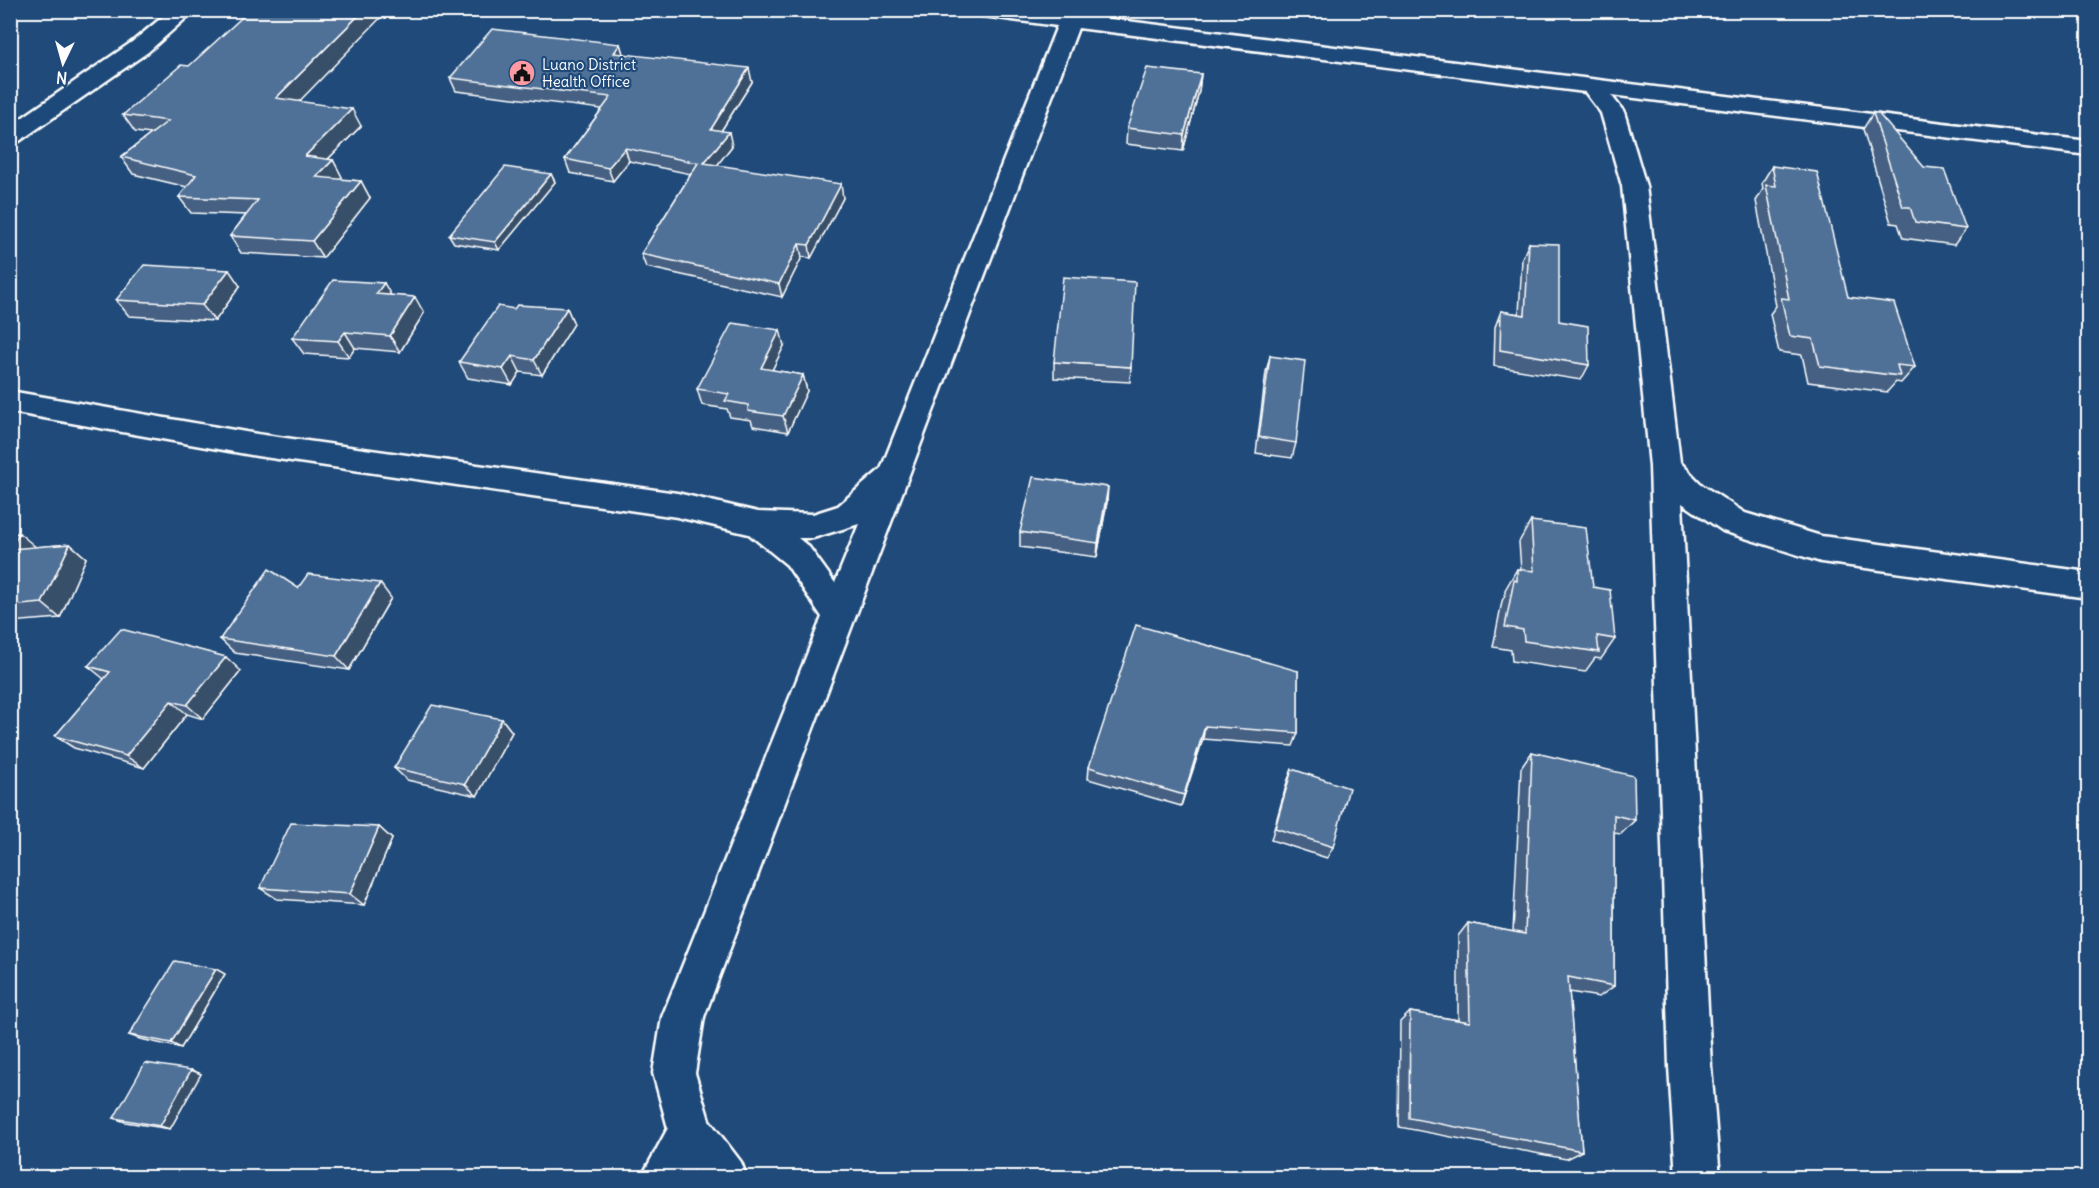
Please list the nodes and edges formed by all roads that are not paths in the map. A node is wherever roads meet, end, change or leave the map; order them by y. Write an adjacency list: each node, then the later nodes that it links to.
1 (185, 10): 5 (street)
2 (983, 10): 3 (street)
3 (1070, 21): 4 (street); 9 (street)
4 (1591, 85): 6 (street); 8 (street)
5 (10, 137)
6 (2088, 148)
7 (10, 401): 10 (street)
8 (1665, 466): 11 (street); 16 (street)
9 (895, 474): 10 (street); 12 (street)
10 (758, 524): 12 (street)
11 (2088, 585)
12 (840, 616): 13 (street)
13 (691, 1131): 14 (street); 15 (street)
14 (663, 1178)
15 (725, 1178)
16 (1698, 1178)

